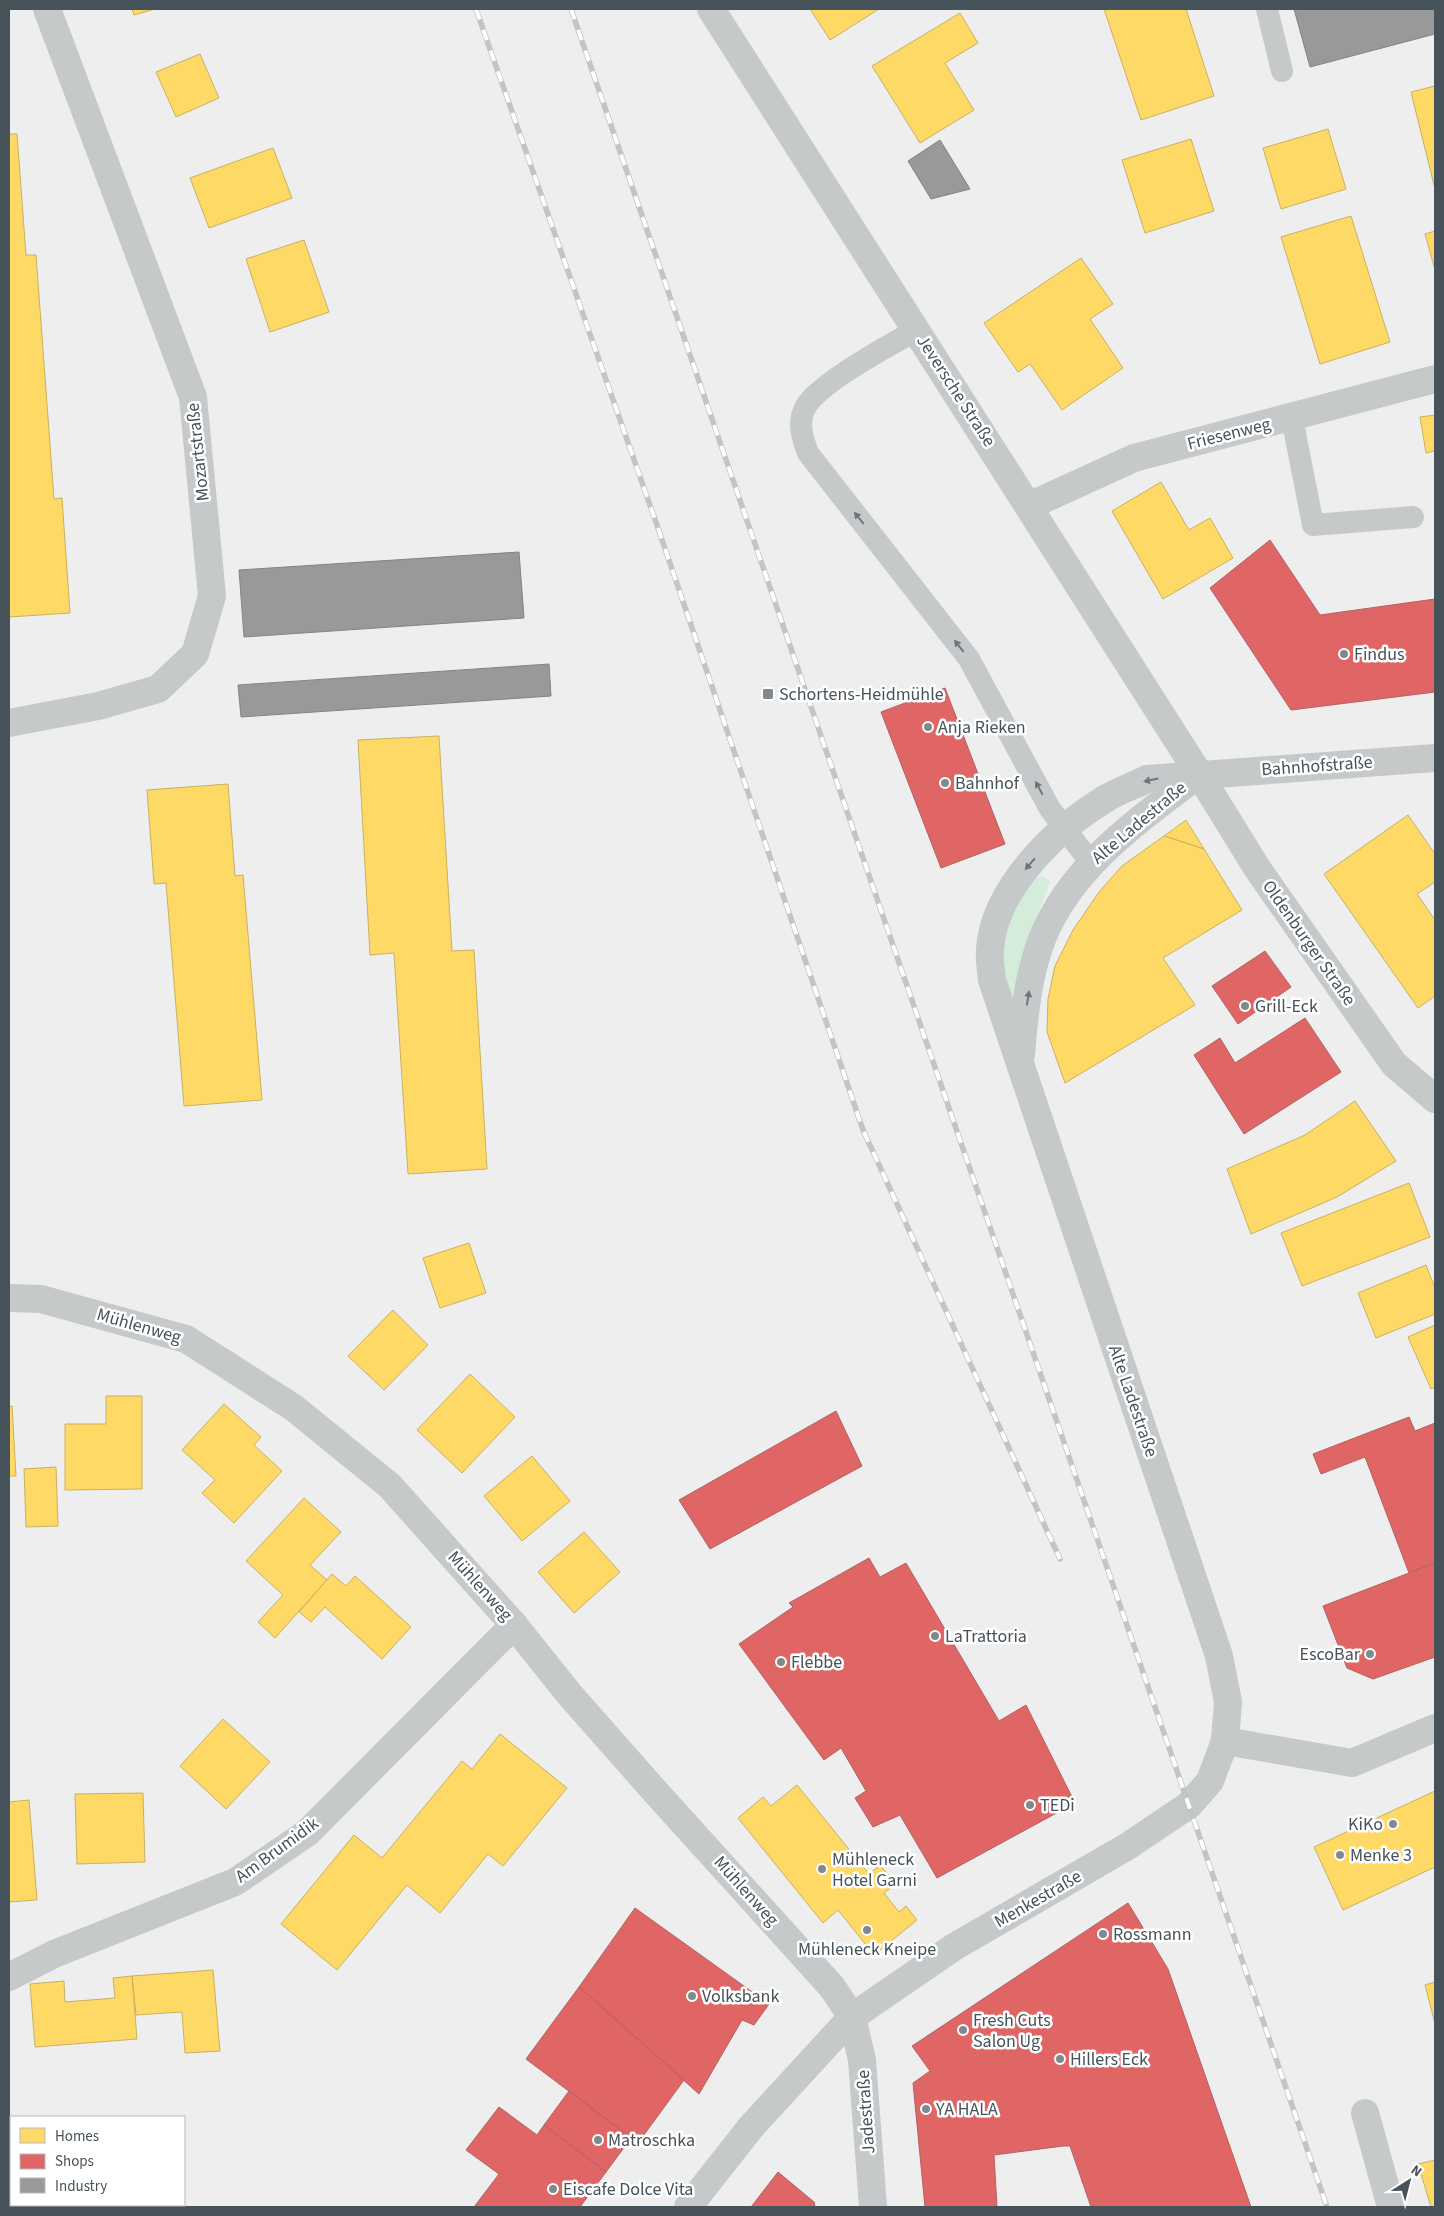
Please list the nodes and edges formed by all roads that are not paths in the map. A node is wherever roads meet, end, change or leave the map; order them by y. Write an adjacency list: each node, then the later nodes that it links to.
1 (48, 9): 10 (street, Mozartstraße)
2 (711, 9): 5 (street, Jeversche Straße)
3 (1267, 9): 4 (lane)
4 (1282, 71)
5 (917, 330): 8 (street, Jeversche Straße); 13 (lane, one-way to 5)
6 (1435, 379): 7 (street, Friesenweg)
7 (1292, 418): 8 (street, Friesenweg); 9 (lane)
8 (1029, 506): 12 (street, Jeversche Straße)
9 (1413, 517)
10 (9, 723)
11 (1435, 758): 12 (street, Bahnhofstraße)
12 (1199, 774): 13 (street, Alte Ladestraße, one-way to 13); 14 (street, Alte Ladestraße); 16 (street, Oldenburger Straße)
13 (1064, 829): 14 (lane); 15 (street, Alte Ladestraße, one-way to 15)
14 (1091, 863): 15 (street, Alte Ladestraße, one-way to 14)
15 (1020, 1064): 20 (street, Alte Ladestraße)
16 (1435, 1099)
17 (9, 1298): 18 (street, Mühlenweg)
18 (514, 1625): 21 (street, Am Brumidik); 22 (street, Mühlenweg)
19 (1435, 1728): 20 (street)
20 (1225, 1741): 22 (street, Menkestraße)
21 (9, 1977)
22 (852, 2017): 24 (street, Menkestraße); 25 (street, Jadestraße)
23 (1365, 2114): 26 (street)
24 (688, 2207)
25 (873, 2207)
26 (1391, 2207)

